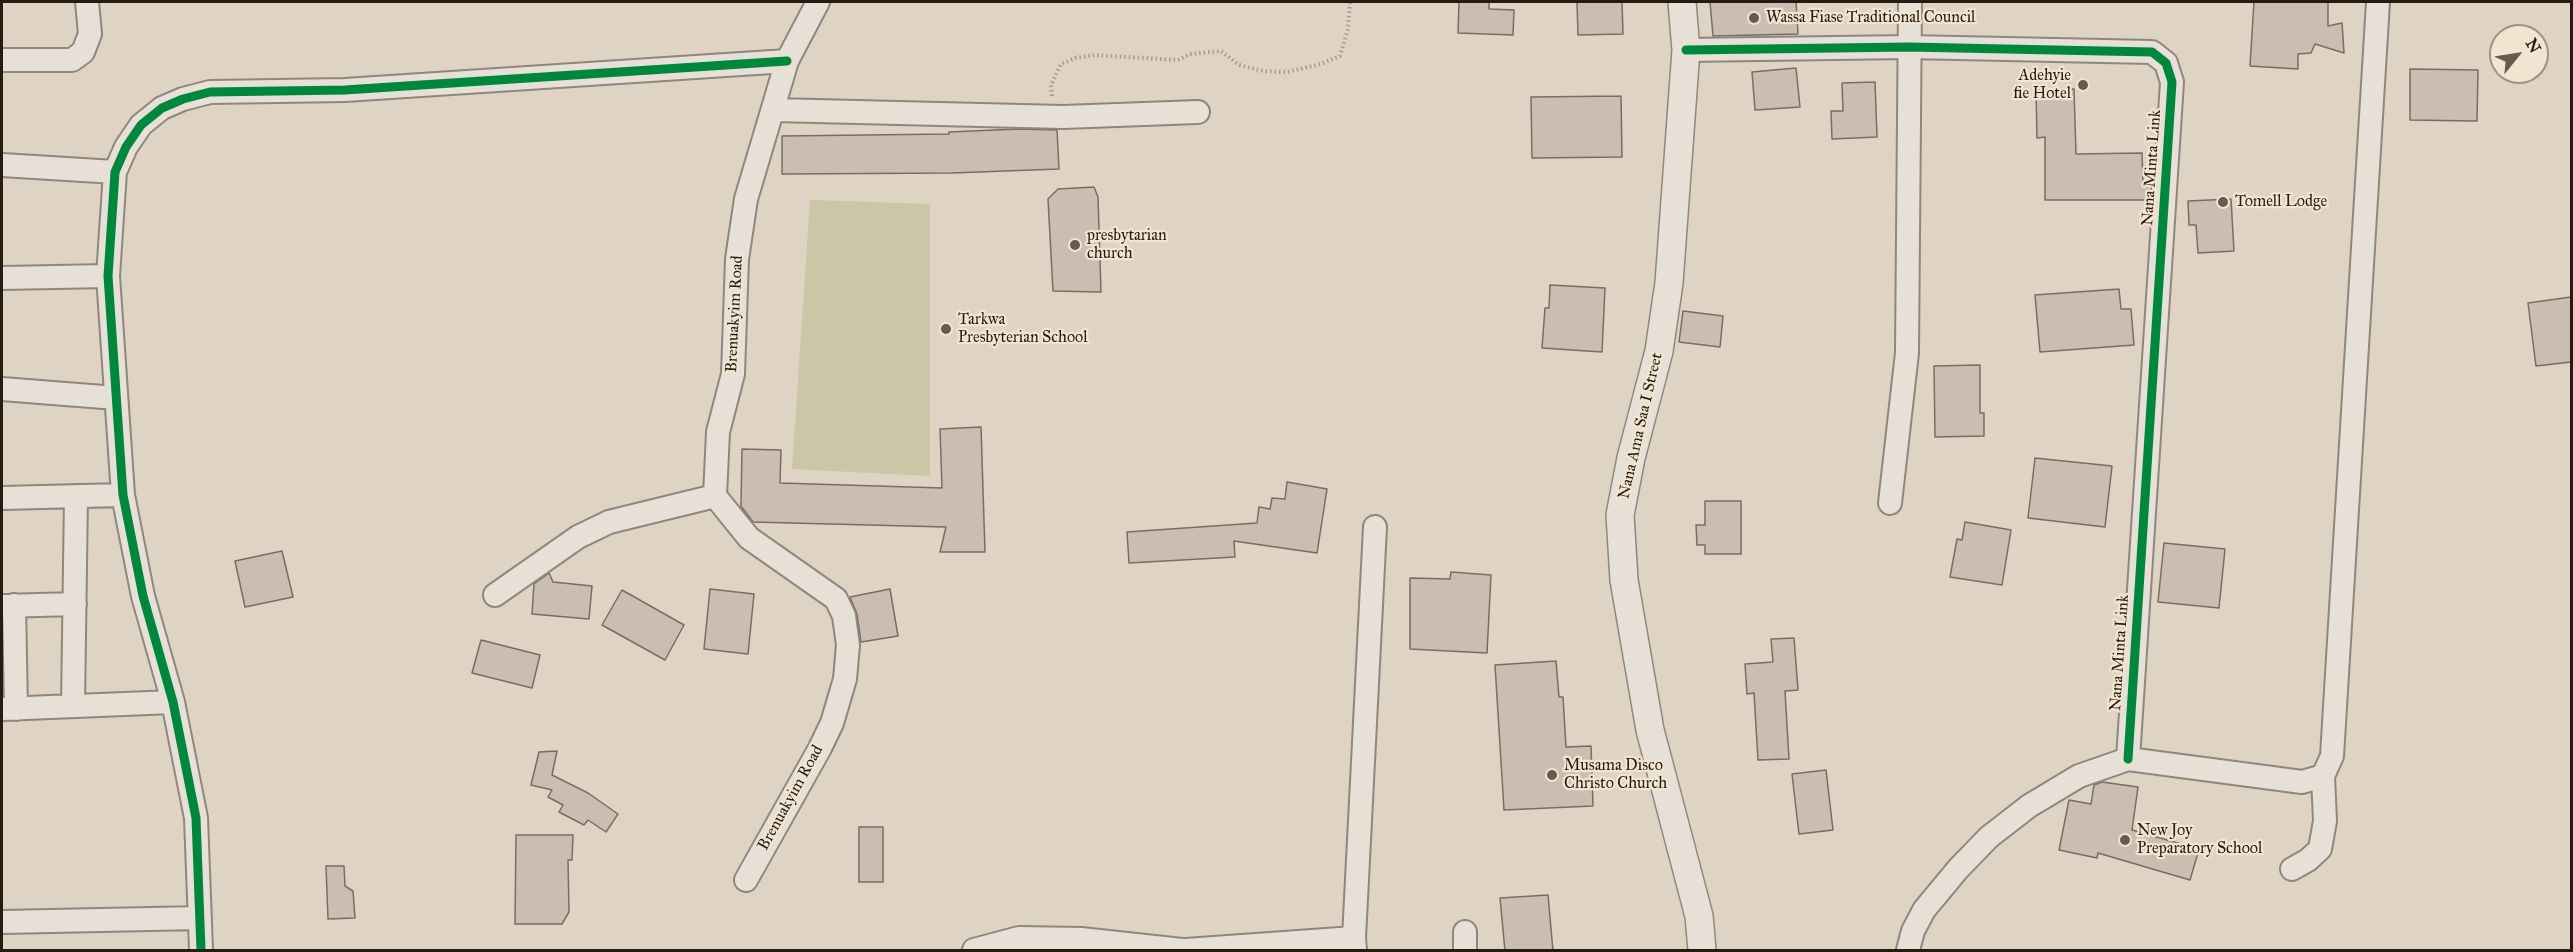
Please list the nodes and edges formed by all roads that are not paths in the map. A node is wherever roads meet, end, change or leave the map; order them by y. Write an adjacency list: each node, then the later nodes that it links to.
1 (87, 2): 8 (street)
2 (818, 2): 9 (street, Brenuakyim Road)
3 (1682, 2): 7 (street, Nana Ama Saa I Street)
4 (1910, 2): 6 (street)
5 (2378, 2): 31 (street)
6 (1909, 47): 7 (street, Nana Minta Link); 22 (street); 30 (street, Nana Minta Link)
7 (1686, 50): 40 (street, Nana Ama Saa I Street)
8 (2, 60)
9 (788, 62): 10 (street, Brenuakyim Road); 13 (street)
10 (774, 110): 11 (street); 20 (street, Brenuakyim Road)
11 (1197, 112)
12 (2, 165): 13 (street)
13 (114, 172): 14 (street)
14 (108, 276): 15 (street); 17 (street)
15 (2, 278)
16 (2, 389): 17 (street)
17 (116, 398): 18 (street)
18 (123, 495): 19 (street); 27 (street)
19 (76, 496): 21 (street); 25 (street)
20 (715, 496): 24 (street); 33 (street, Brenuakyim Road)
21 (2, 498)
22 (1890, 503)
23 (1375, 527): 36 (street)
24 (495, 595)
25 (75, 604): 26 (street); 28 (street)
26 (8, 605): 29 (street)
27 (173, 702): 28 (street); 34 (street)
28 (73, 706): 29 (street)
29 (9, 709)
30 (2128, 759): 31 (street); 41 (street)
31 (2323, 776): 32 (street)
32 (2292, 869)
33 (746, 880)
34 (200, 918): 35 (street); 37 (street)
35 (2, 922)
36 (1355, 944): 39 (street)
37 (201, 951)
38 (974, 951): 39 (street)
39 (1184, 951)
40 (1702, 951)
41 (1908, 951)

